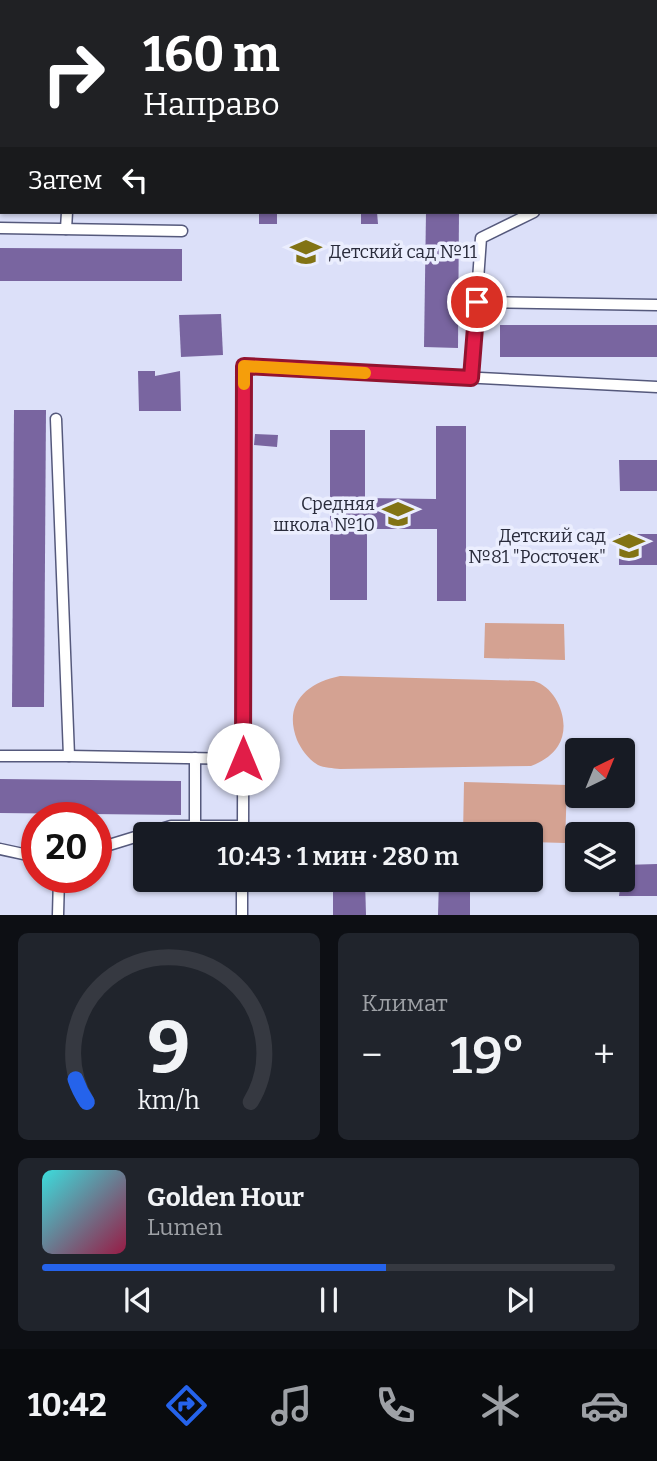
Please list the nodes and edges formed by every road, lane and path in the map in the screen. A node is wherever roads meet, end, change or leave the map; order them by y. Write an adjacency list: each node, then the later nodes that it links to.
1 (67, 214): 4 (lane)
2 (530, 214): 6 (lane)
3 (0, 228): 4 (lane)
4 (66, 229): 5 (lane)
5 (182, 231)
6 (477, 302): 7 (lane); 8 (lane)
7 (657, 305)
8 (471, 378): 9 (lane); 14 (lane)
9 (657, 387)
10 (56, 419): 12 (lane)
11 (0, 756): 12 (lane)
12 (69, 756): 13 (lane)
13 (195, 758): 14 (lane); 15 (lane)
14 (243, 759): 16 (lane)
15 (195, 822)
16 (243, 822)
17 (133, 837): 18 (lane)
18 (112, 844)
19 (0, 849): 20 (lane)
20 (21, 854)
21 (242, 892): 24 (lane)
22 (59, 893): 23 (lane)
23 (58, 915)
24 (242, 915)

